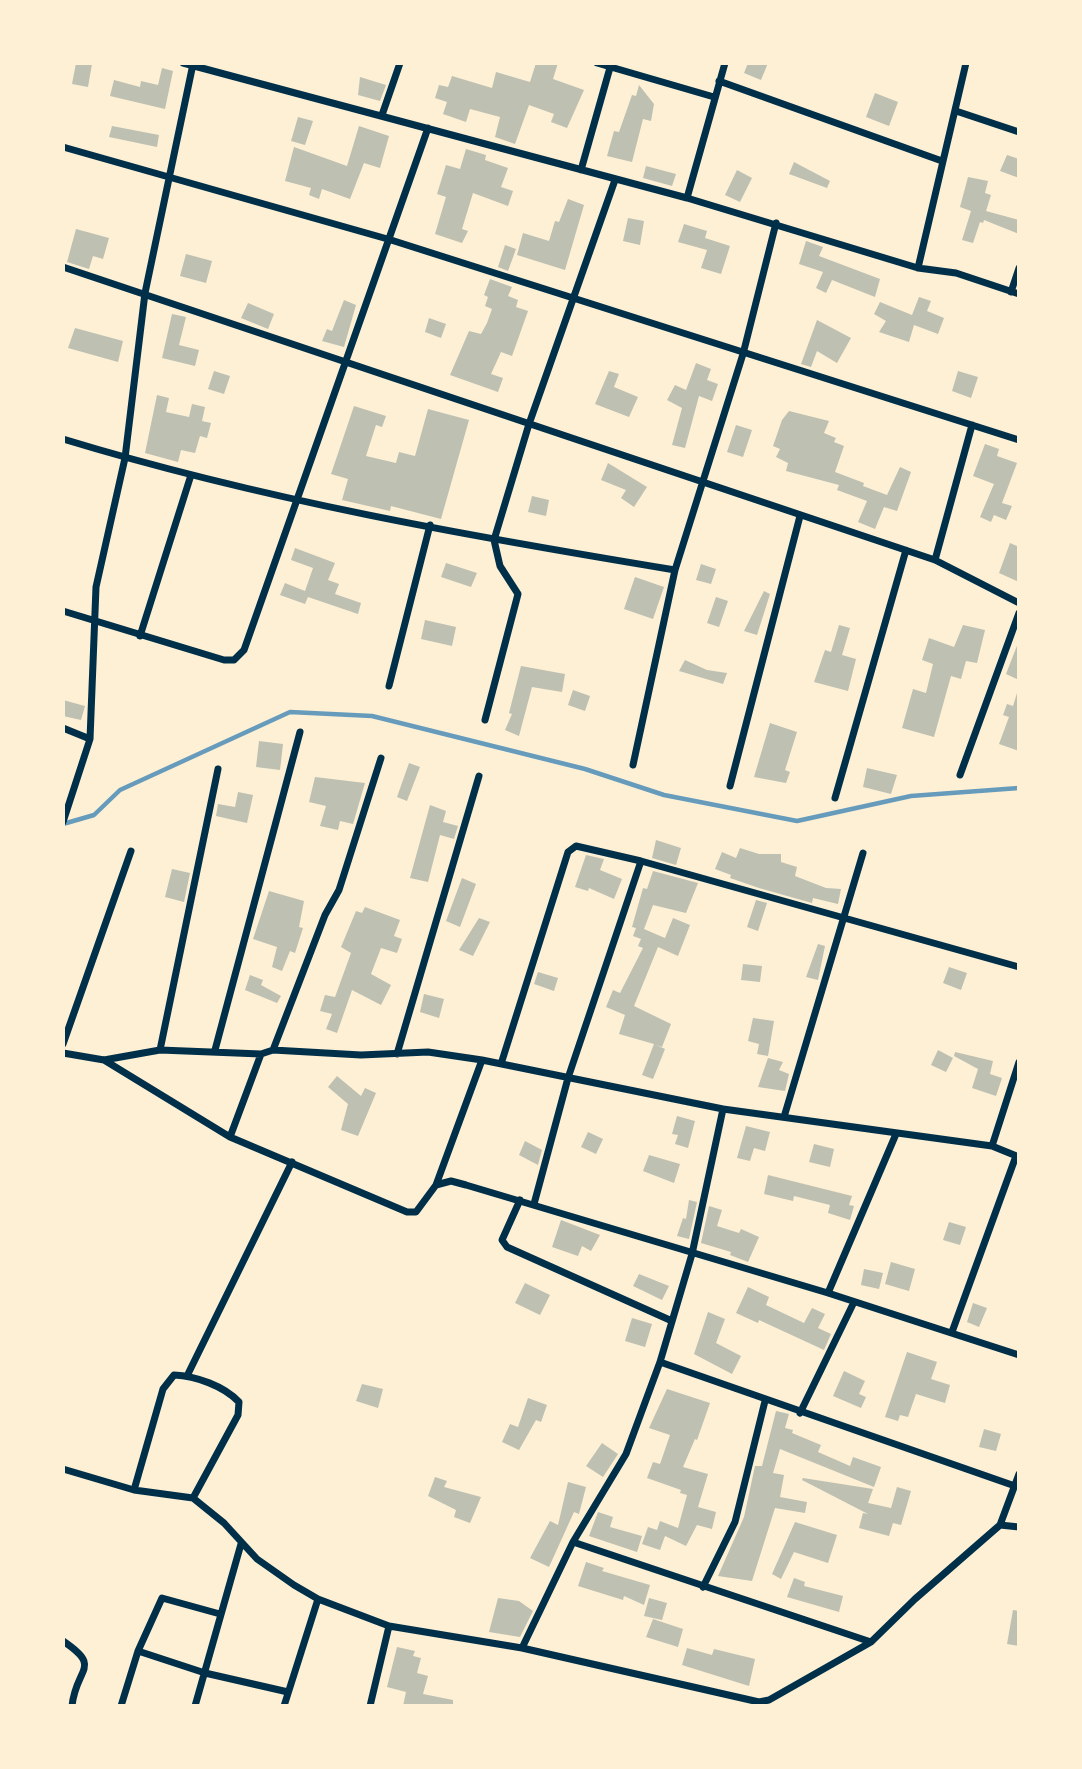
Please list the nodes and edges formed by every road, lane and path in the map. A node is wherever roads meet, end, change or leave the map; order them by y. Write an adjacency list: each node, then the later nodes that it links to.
1 (183, 63): 6 (street)
2 (400, 63): 11 (street)
3 (597, 63): 7 (street)
4 (725, 63): 8 (street)
5 (966, 63): 10 (street)
6 (193, 64): 11 (street); 17 (street)
7 (610, 65): 9 (street); 16 (street)
8 (719, 81): 9 (street); 15 (street)
9 (715, 97): 19 (street)
10 (956, 111): 13 (street); 15 (street)
11 (382, 115): 12 (street)
12 (428, 128): 16 (street); 21 (street)
13 (1019, 132)
14 (63, 146): 17 (street)
15 (942, 161): 23 (street)
16 (581, 170): 18 (street)
17 (168, 175): 21 (street); 25 (street)
18 (615, 180): 19 (street); 27 (street)
19 (687, 198): 20 (street)
20 (776, 223): 23 (street); 28 (street)
21 (391, 240): 27 (street); 29 (street)
22 (63, 267): 25 (street)
23 (918, 268): 26 (street)
24 (1019, 268): 26 (street)
25 (145, 293): 29 (street); 34 (street)
26 (1015, 293)
27 (574, 298): 28 (street); 30 (street)
28 (743, 354): 31 (street); 36 (street)
29 (342, 363): 30 (street); 37 (street)
30 (529, 425): 36 (street); 40 (street)
31 (972, 425): 33 (street); 42 (street)
32 (63, 439): 34 (street)
33 (1019, 440)
34 (125, 458): 35 (street); 47 (street)
35 (191, 475): 37 (street); 48 (street)
36 (701, 482): 38 (street); 43 (street)
37 (295, 500): 39 (street); 48 (street)
38 (800, 516): 41 (street); 59 (street)
39 (430, 525): 40 (street); 49 (street)
40 (494, 540): 43 (street); 50 (street)
41 (906, 550): 42 (street); 60 (street)
42 (935, 560): 44 (street)
43 (675, 570): 55 (street)
44 (1019, 603)
45 (63, 611): 47 (street)
46 (1019, 613): 57 (street)
47 (94, 622): 48 (street); 53 (street)
48 (141, 636)
49 (388, 686)
50 (485, 720)
51 (63, 728): 53 (street)
52 (300, 732): 69 (street)
53 (90, 738): 61 (street)
54 (381, 758): 70 (street)
55 (634, 765)
56 (218, 769): 68 (street)
57 (960, 775)
58 (479, 776): 73 (street)
59 (730, 786)
60 (835, 798)
61 (63, 822)
62 (131, 851): 67 (street)
63 (863, 853): 65 (street)
64 (641, 861): 65 (street); 77 (street); 78 (street)
65 (843, 917): 66 (street); 80 (street)
66 (1019, 967)
67 (63, 1044)
68 (160, 1050): 69 (street); 74 (street)
69 (215, 1050): 72 (street)
70 (273, 1050): 72 (street); 73 (street)
71 (63, 1053): 74 (street)
72 (261, 1054): 82 (street)
73 (397, 1054): 75 (street)
74 (104, 1060): 82 (street)
75 (482, 1060): 77 (street); 86 (street)
76 (1019, 1062): 83 (street)
77 (501, 1064): 78 (street)
78 (568, 1078): 79 (street); 88 (street)
79 (723, 1109): 80 (street); 89 (street)
80 (784, 1117): 81 (street)
81 (896, 1134): 83 (street); 90 (street)
82 (230, 1137): 85 (street)
83 (992, 1146): 84 (street)
84 (1018, 1157): 93 (street)
85 (292, 1162): 86 (street); 96 (street)
86 (436, 1185): 87 (street)
87 (520, 1200): 88 (street); 92 (street)
88 (534, 1204): 89 (street)
89 (692, 1254): 90 (street); 92 (street)
90 (828, 1293): 91 (street)
91 (854, 1302): 93 (street); 98 (street)
92 (672, 1321): 95 (street)
93 (952, 1332): 94 (street)
94 (1019, 1356)
95 (660, 1362): 97 (street); 106 (street)
96 (187, 1376): 102 (street); 103 (street)
97 (765, 1401): 98 (street); 108 (street)
98 (800, 1413): 101 (street)
99 (63, 1469): 102 (street)
100 (1019, 1474): 101 (street)
101 (1014, 1486): 104 (street)
102 (134, 1490): 103 (street)
103 (193, 1497): 107 (street)
104 (1000, 1525): 105 (street); 113 (street)
105 (1019, 1527)
106 (573, 1542): 108 (street); 114 (street)
107 (241, 1544): 109 (street); 110 (street)
108 (703, 1587): 113 (street)
109 (318, 1599): 111 (street); 117 (street)
110 (220, 1614): 115 (street); 116 (street)
111 (389, 1626): 114 (street); 122 (street)
112 (63, 1641): 118 (street)
113 (871, 1642): 114 (street)
114 (522, 1648)
115 (138, 1651): 116 (street); 119 (street)
116 (205, 1673): 117 (street); 120 (street)
117 (288, 1692): 121 (street)
118 (72, 1706)
119 (121, 1706)
120 (195, 1706)
121 (284, 1706)
122 (370, 1706)

